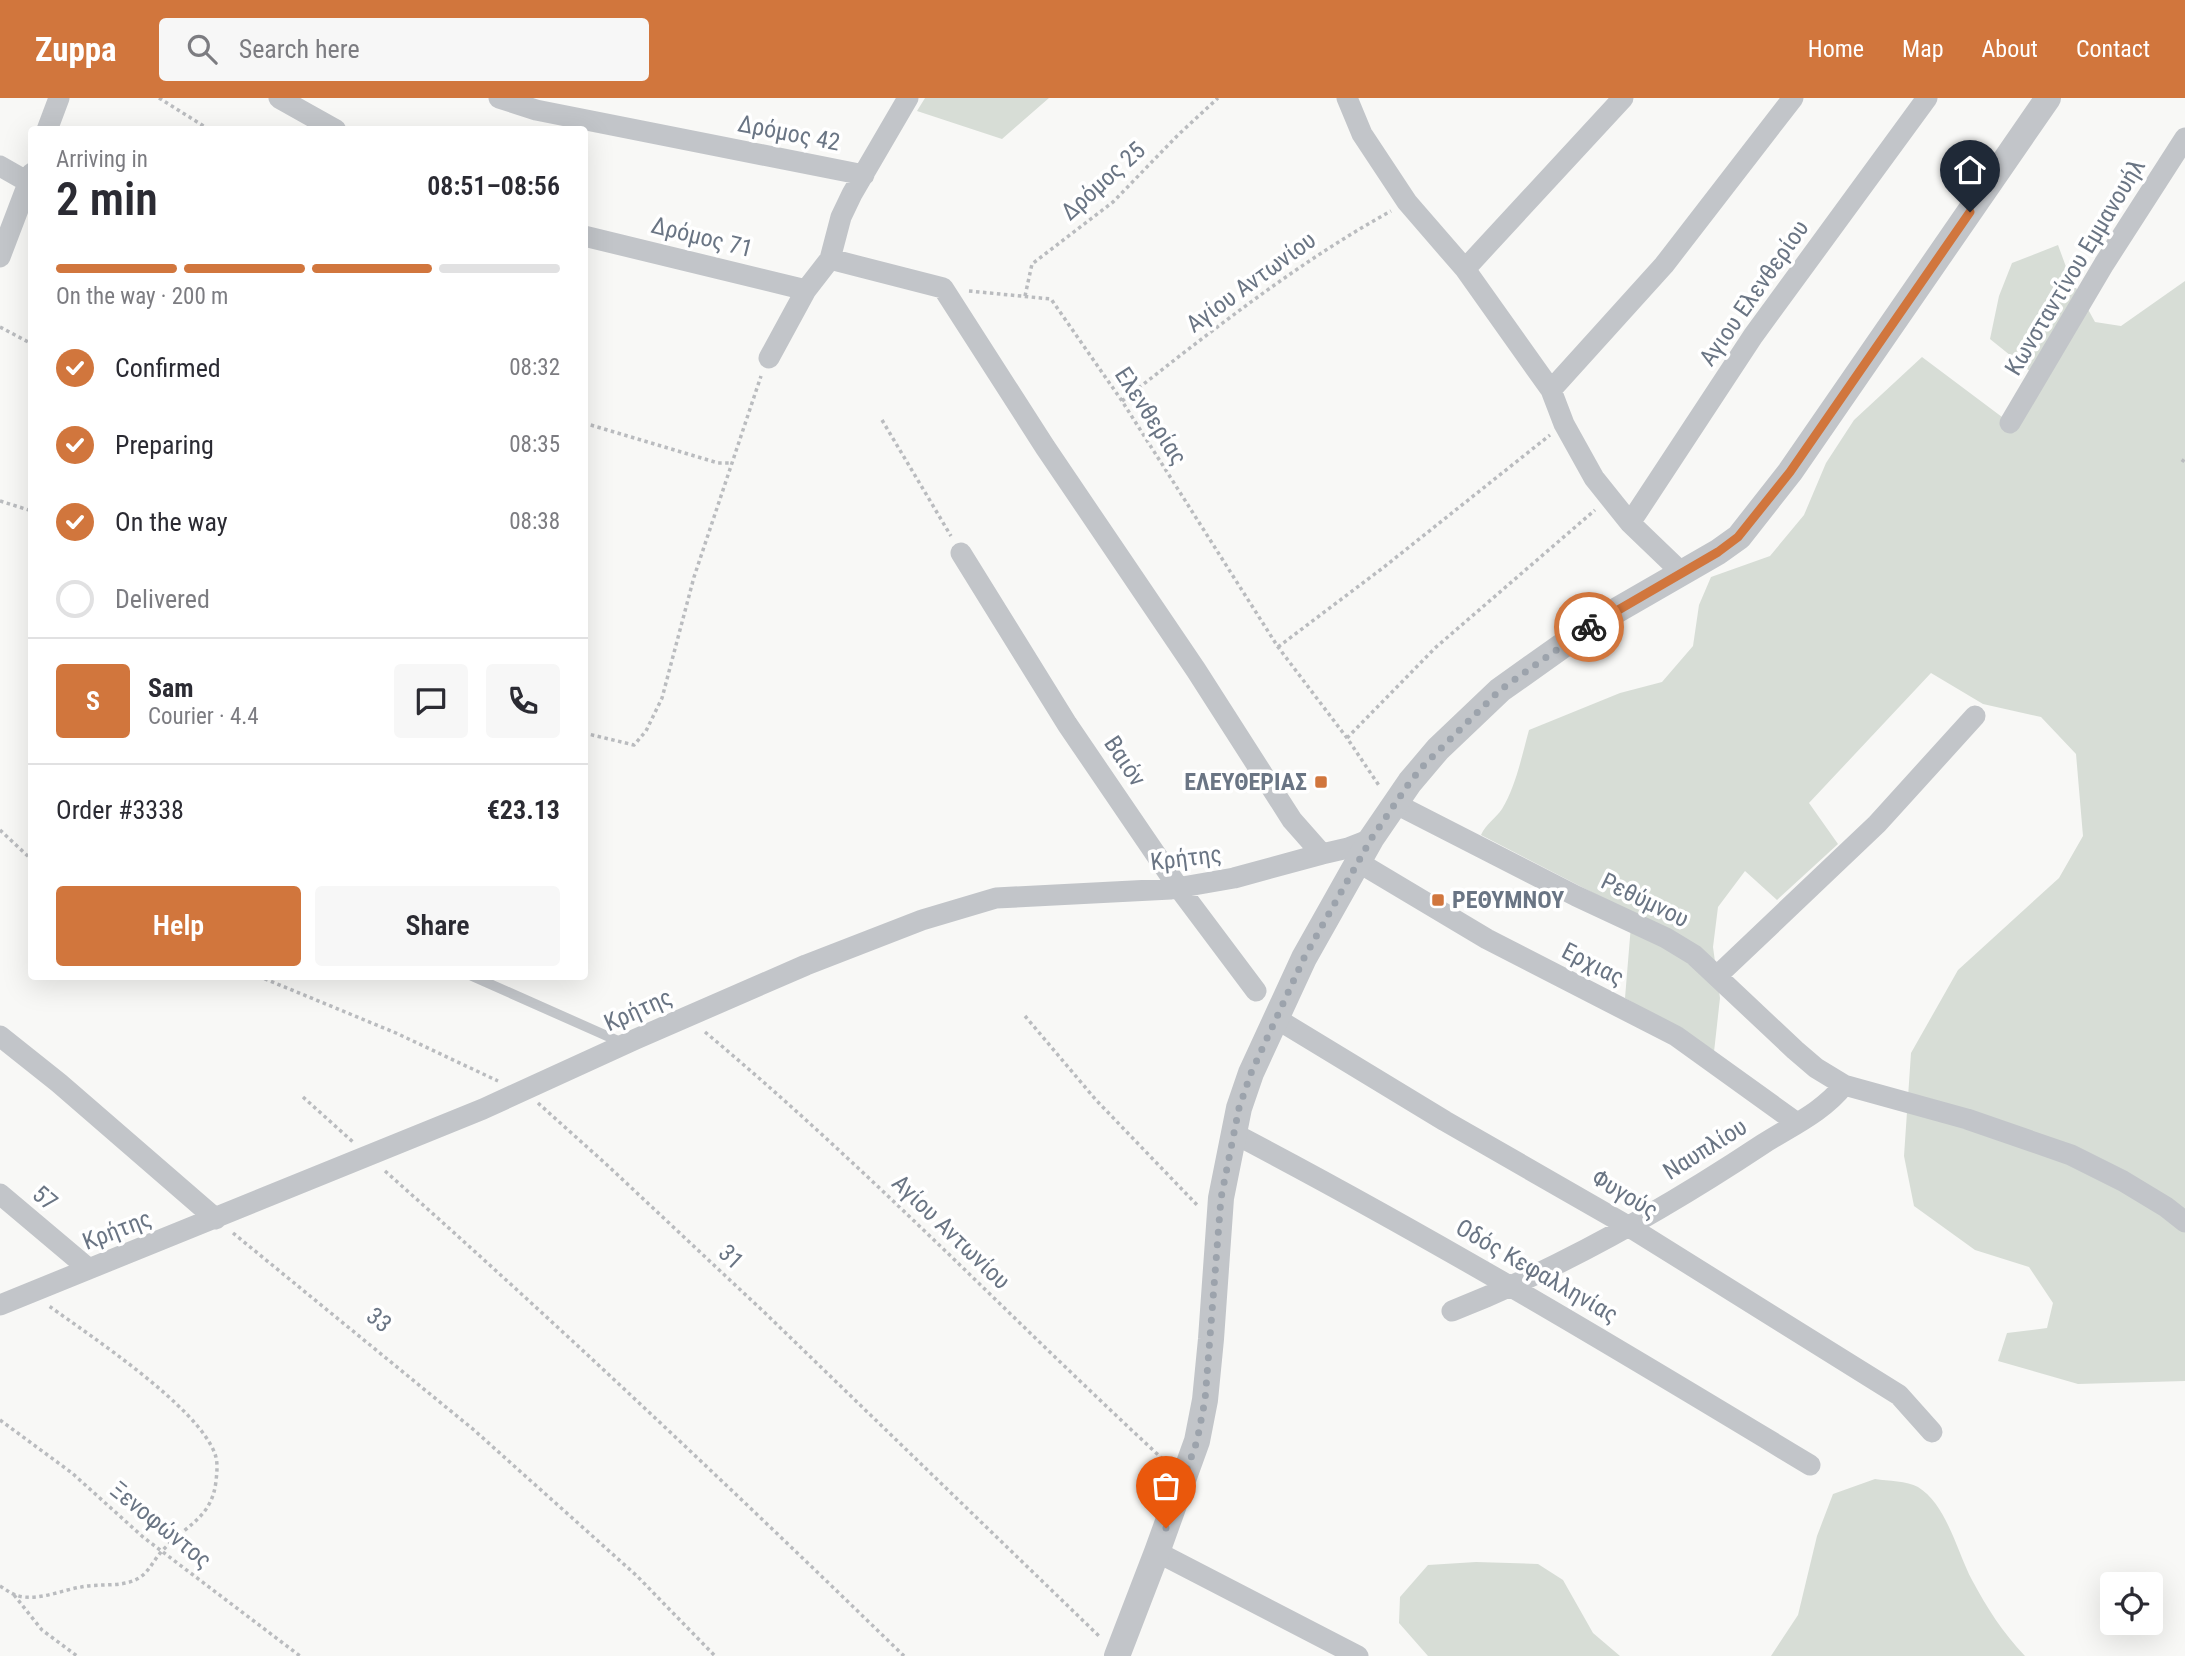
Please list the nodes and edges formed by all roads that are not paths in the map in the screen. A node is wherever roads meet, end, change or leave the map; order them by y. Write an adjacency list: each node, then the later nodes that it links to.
1 (59, 98): 10 (street)
2 (279, 98): 11 (street)
3 (499, 98): 14 (street, Δρόμος 42)
4 (908, 98): 14 (street)
5 (1347, 98): 20 (street)
6 (1623, 98): 20 (street)
7 (1793, 98): 23 (street)
8 (1927, 98): 25 (street, Αγιου Ελενθερίου)
9 (2048, 98): 27 (street)
10 (48, 126)
11 (329, 126)
12 (2185, 138): 24 (street, Κωνσταντίνου Εμμανουήλ)
13 (0, 166): 15 (street)
14 (864, 175): 19 (street)
15 (28, 176)
16 (28, 182): 18 (street)
17 (588, 237): 21 (street, Δρόμος 71)
18 (0, 257)
19 (830, 259): 21 (street); 31 (street)
20 (1465, 269): 23 (street)
21 (806, 290): 22 (street)
22 (769, 358)
23 (1551, 390): 25 (street)
24 (2010, 423)
25 (1630, 523): 27 (street)
26 (961, 553): 32 (street, Βαιόν)
27 (1681, 572): 29 (street)
28 (1975, 716): 33 (street)
29 (1394, 803): 30 (street); 33 (street, Ρεθύμνου)
30 (1364, 850): 31 (street, Κρήτης); 36 (street); 40 (street, Ερχιας)
31 (1322, 854): 32 (street, Κρήτης)
32 (1178, 887): 35 (street, Βαιόν); 38 (street, Κρήτης)
33 (1717, 976): 39 (street, Ρεθύμνου)
34 (481, 980): 38 (lane)
35 (1256, 991)
36 (1278, 1019): 41 (street); 45 (street, Φυγούς)
37 (0, 1036): 43 (street)
38 (625, 1044): 43 (street, Κρήτης)
39 (1844, 1085): 40 (street, Ναυπλίου); 44 (street, Ρεθύμνου)
40 (1797, 1123): 45 (street, Ναυπλίου)
41 (1233, 1132): 47 (street, Οδός Κεφαλληνίας); 52 (street)
42 (0, 1194): 46 (street, 57)
43 (216, 1219): 46 (street, Κρήτης)
44 (2185, 1222)
45 (1628, 1226): 47 (street, Ναυπλίου); 50 (street, Φυγούς)
46 (89, 1269): 48 (street, Κρήτης)
47 (1513, 1287): 49 (street, Ναυπλίου); 51 (street, Οδός Κεφαλληνίας)
48 (0, 1305)
49 (1452, 1311)
50 (1932, 1432)
51 (1810, 1465)
52 (1157, 1552): 53 (street); 54 (street)
53 (1117, 1655)
54 (1358, 1656)

